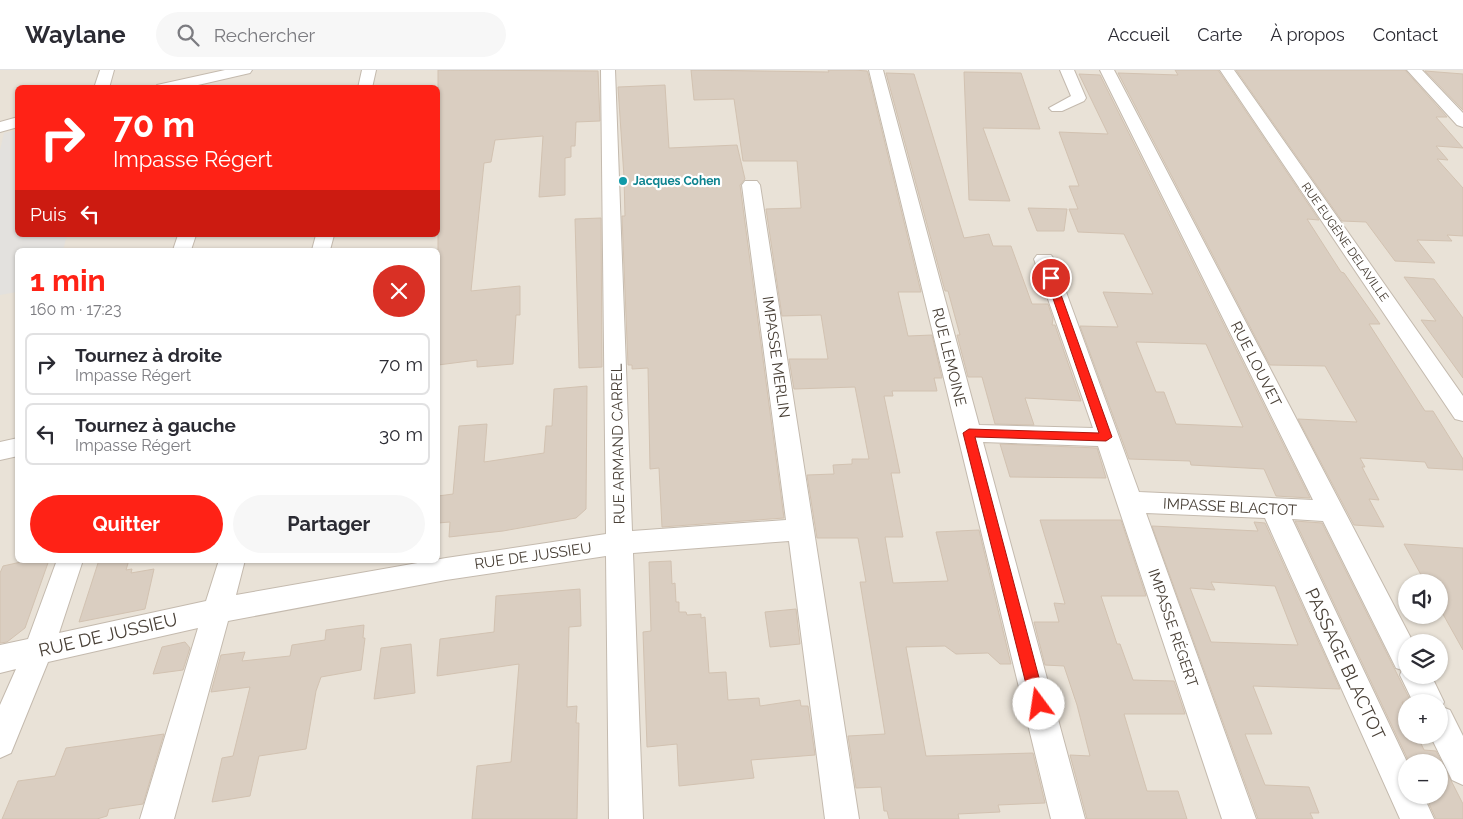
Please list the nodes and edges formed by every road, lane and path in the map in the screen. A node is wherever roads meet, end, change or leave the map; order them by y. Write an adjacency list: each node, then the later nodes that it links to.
1 (107, 70): 10 (street)
2 (246, 70): 11 (street); 12 (street)
3 (369, 70): 13 (street)
4 (608, 70): 29 (street, RUE ARMAND CARREL)
5 (876, 70): 21 (street, RUE LEMOINE)
6 (1068, 70): 14 (street)
7 (1107, 70): 27 (street, RUE LOUVET)
8 (1227, 70): 20 (street, RUE EUGÈNE DELAVILLE)
9 (1414, 70): 15 (street)
10 (102, 85)
11 (176, 85)
12 (241, 85)
13 (365, 85)
14 (1057, 108)
15 (1463, 122)
16 (15, 123): 17 (street)
17 (0, 126)
18 (751, 185): 28 (street, IMPASSE MERLIN)
19 (1044, 259): 22 (street, IMPASSE RÉGERT)
20 (1463, 413)
21 (969, 433): 22 (street); 42 (street, RUE LEMOINE)
22 (1106, 437): 25 (street, IMPASSE RÉGERT)
23 (15, 448): 24 (street)
24 (0, 450)
25 (1129, 502): 26 (street, IMPASSE BLACTOT); 43 (street, IMPASSE RÉGERT)
26 (1274, 509): 27 (street, IMPASSE BLACTOT); 44 (street, PASSAGE BLACTOT)
27 (1331, 511): 33 (street, RUE LOUVET)
28 (800, 530): 29 (street); 41 (street, IMPASSE MERLIN)
29 (620, 543): 32 (street, RUE DE JUSSIEU); 40 (street, RUE ARMAND CARREL)
30 (69, 563): 34 (street)
31 (231, 563): 32 (street)
32 (217, 611): 34 (street, RUE DE JUSSIEU); 39 (street)
33 (1398, 642)
34 (38, 651): 35 (street, RUE DE JUSSIEU); 37 (street)
35 (0, 659)
36 (1448, 740): 38 (street)
37 (0, 742)
38 (1463, 769)
39 (157, 819)
40 (626, 819)
41 (842, 819)
42 (1068, 819)
43 (1239, 819)
44 (1416, 819)

